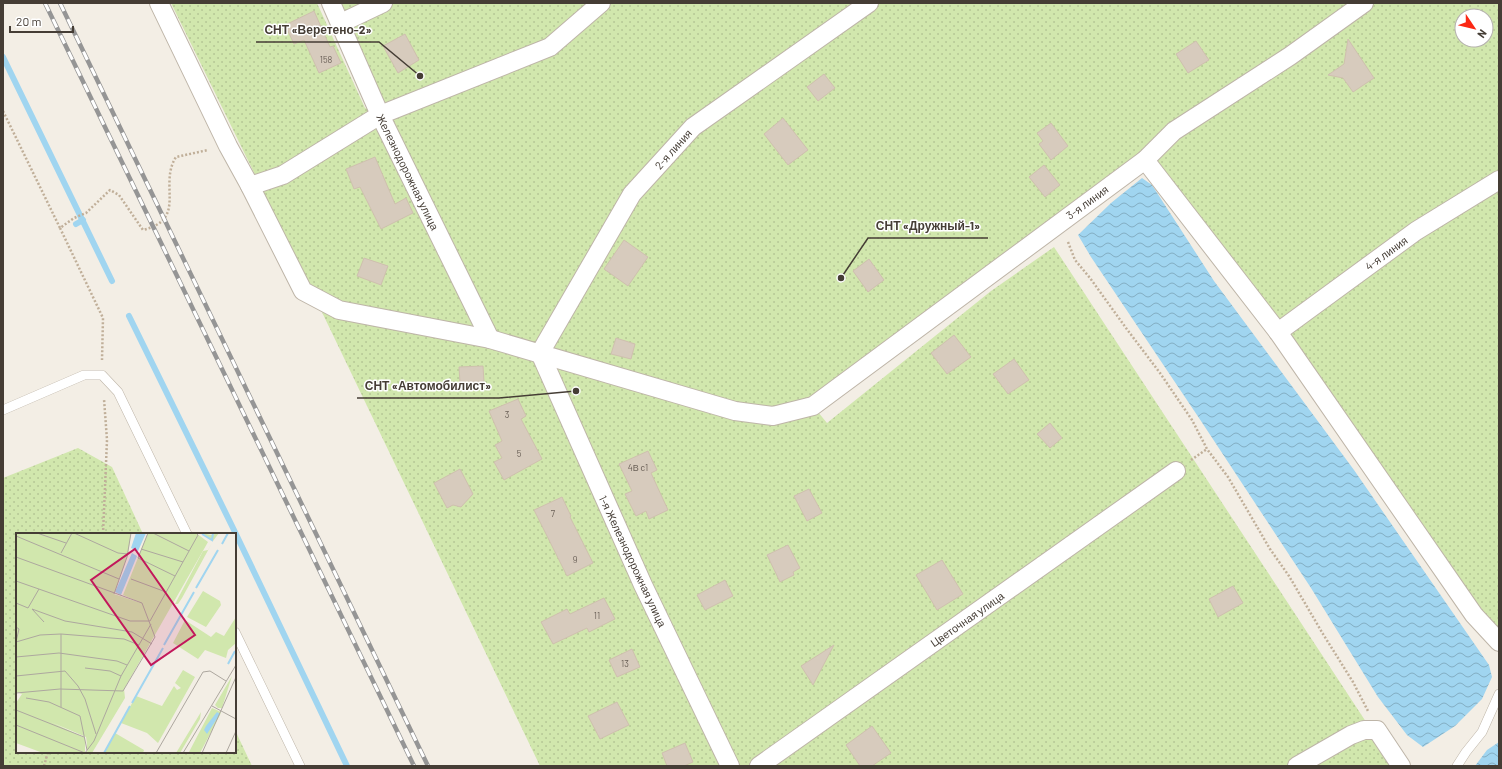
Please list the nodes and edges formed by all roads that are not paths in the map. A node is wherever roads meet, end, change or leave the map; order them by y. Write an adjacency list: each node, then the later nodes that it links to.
1 (159, 3): 11 (street)
2 (331, 3): 7 (street, Железнодорожная улица)
3 (383, 3): 7 (street)
4 (601, 3): 8 (street)
5 (869, 3): 14 (street, 2-я линия)
6 (1364, 3): 9 (street, 3-я линия)
7 (341, 23): 8 (street, Железнодорожная улица)
8 (380, 114): 11 (street); 13 (street, Железнодорожная улица)
9 (1144, 160): 12 (street); 14 (street, 3-я линия)
10 (1499, 180): 12 (street, 4-я линия)
11 (250, 186): 13 (street)
12 (1278, 332): 19 (street)
13 (490, 339): 14 (street)
14 (540, 353): 22 (street, 1-я Железнодорожная улица)
15 (3, 410): 17 (lane)
16 (1176, 471): 23 (street, Цветочная улица)
17 (187, 533)
18 (236, 634): 21 (lane)
19 (1499, 642)
20 (1499, 694): 26 (lane)
21 (300, 766)
22 (730, 766)
23 (759, 766)
24 (1296, 766): 25 (street)
25 (1401, 766)
26 (1457, 766)

